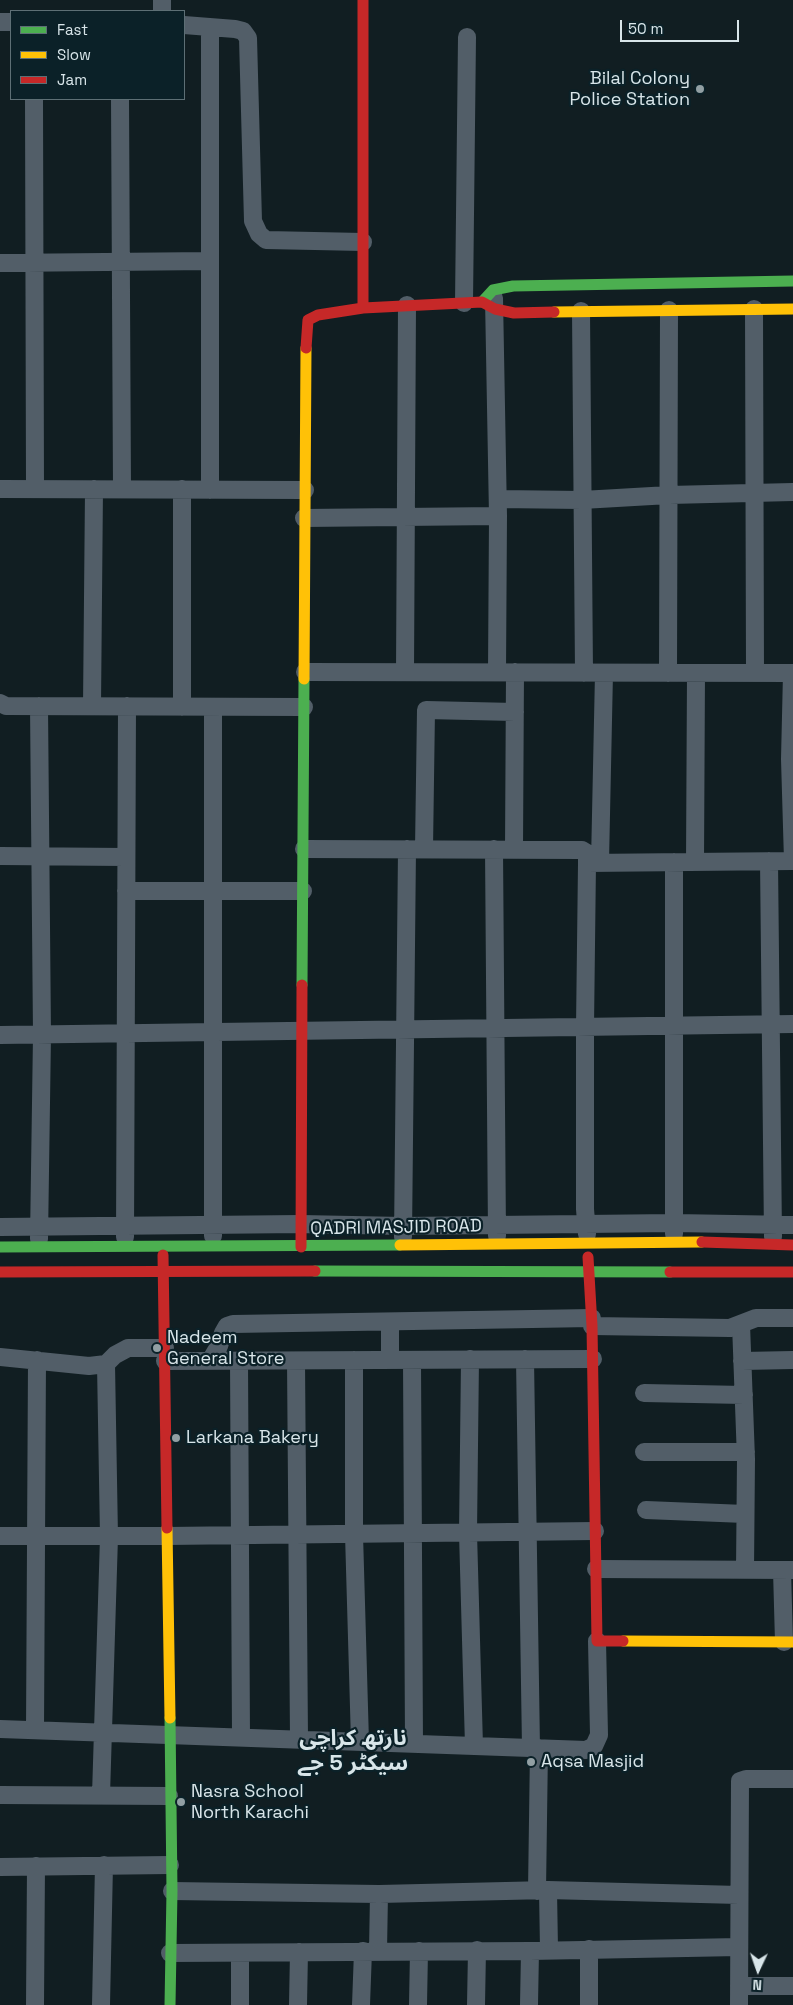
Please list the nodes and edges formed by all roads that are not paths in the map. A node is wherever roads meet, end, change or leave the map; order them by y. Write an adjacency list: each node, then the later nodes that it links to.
1 (363, 0): 7 (street)
2 (185, 25): 3 (street)
3 (210, 26): 7 (street); 8 (street)
4 (468, 37): 14 (street)
5 (34, 100): 9 (street)
6 (120, 100): 10 (street)
7 (363, 242): 16 (street)
8 (210, 260): 10 (street); 26 (street)
9 (35, 262): 10 (street); 11 (street); 22 (street)
10 (121, 262): 24 (street)
11 (0, 263)
12 (793, 281): 13 (street)
13 (490, 301): 14 (street); 19 (street); 33 (street)
14 (464, 303): 15 (street)
15 (407, 305): 16 (street); 34 (street)
16 (363, 308): 27 (street)
17 (754, 309): 18 (street); 20 (street); 28 (street)
18 (793, 309)
19 (581, 310): 20 (street); 31 (street)
20 (669, 310): 30 (street)
21 (0, 489): 22 (street); 32 (street)
22 (35, 489): 23 (street)
23 (94, 489): 24 (street); 48 (street)
24 (122, 489): 25 (street)
25 (182, 489): 26 (street); 50 (street)
26 (210, 490): 27 (street)
27 (305, 490): 35 (street)
28 (754, 492): 29 (street); 30 (street); 44 (street)
29 (793, 492)
30 (669, 495): 31 (street); 42 (street)
31 (582, 500): 33 (street); 40 (street)
32 (0, 504)
33 (498, 508): 34 (street); 38 (street)
34 (406, 517): 35 (street); 37 (street)
35 (304, 518): 36 (street)
36 (304, 672): 37 (street); 52 (street)
37 (405, 672): 38 (street)
38 (497, 672): 39 (street)
39 (515, 672): 40 (street); 53 (street)
40 (584, 673): 41 (street)
41 (604, 673): 42 (street); 66 (street)
42 (668, 673): 43 (street)
43 (696, 673): 44 (street); 65 (street)
44 (756, 673): 45 (street)
45 (792, 673): 54 (street)
46 (0, 704): 47 (street)
47 (39, 706): 48 (street); 60 (street)
48 (92, 706): 49 (street)
49 (127, 706): 50 (street); 61 (street)
50 (182, 707): 51 (street)
51 (213, 707): 52 (street); 67 (street)
52 (304, 707): 55 (street)
53 (515, 712): 57 (street); 58 (street)
54 (792, 759): 63 (street)
55 (304, 848): 58 (street); 69 (street)
56 (494, 848): 57 (street); 58 (street); 74 (street)
57 (514, 848): 66 (street)
58 (416, 849): 75 (street)
59 (0, 856): 60 (street)
60 (41, 856): 61 (street); 80 (street)
61 (126, 857): 68 (street)
62 (769, 861): 63 (street); 65 (street); 70 (street)
63 (793, 861)
64 (674, 862): 65 (street); 66 (street); 72 (street)
65 (695, 862)
66 (594, 863): 73 (street)
67 (213, 890): 68 (street); 69 (street); 77 (street)
68 (126, 891): 78 (street)
69 (303, 891): 76 (street)
70 (771, 1024): 71 (street); 72 (street); 86 (street)
71 (793, 1024)
72 (674, 1026): 73 (street); 81 (street)
73 (585, 1027): 74 (street); 83 (street)
74 (496, 1028): 75 (street); 85 (street)
75 (405, 1030): 76 (street); 88 (street)
76 (303, 1031): 77 (street); 82 (street)
77 (213, 1032): 78 (street); 84 (street)
78 (125, 1034): 80 (street); 91 (street)
79 (0, 1035): 80 (street)
80 (42, 1035): 90 (street)
81 (674, 1223): 83 (street); 86 (street); 92 (street)
82 (301, 1224): 84 (street); 88 (street); 99 (street)
83 (586, 1224): 85 (street); 93 (street)
84 (213, 1225): 91 (street); 98 (street)
85 (497, 1225): 88 (street); 94 (street)
86 (773, 1225): 87 (street); 96 (street)
87 (793, 1225)
88 (403, 1226): 95 (street)
89 (0, 1227): 90 (street)
90 (39, 1227): 91 (street); 101 (street)
91 (125, 1227): 102 (street)
92 (674, 1241): 93 (street, QADRI MASJID ROAD); 96 (street, QADRI MASJID ROAD)
93 (588, 1242): 94 (street, QADRI MASJID ROAD); 106 (street)
94 (497, 1244): 95 (street, QADRI MASJID ROAD)
95 (403, 1245): 99 (street, QADRI MASJID ROAD)
96 (773, 1245): 97 (street, QADRI MASJID ROAD)
97 (793, 1245)
98 (213, 1246): 99 (street, QADRI MASJID ROAD); 103 (street, QADRI MASJID ROAD)
99 (301, 1246)
100 (0, 1247): 101 (street, QADRI MASJID ROAD)
101 (39, 1247): 102 (street, QADRI MASJID ROAD)
102 (125, 1247): 103 (street, QADRI MASJID ROAD)
103 (163, 1248): 105 (street)
104 (0, 1272): 105 (street)
105 (163, 1272): 106 (street); 112 (street)
106 (589, 1272): 107 (street); 110 (street)
107 (793, 1272)
108 (793, 1318): 111 (street)
109 (390, 1322): 110 (street); 118 (street); 122 (street)
110 (592, 1322): 111 (street); 114 (street)
111 (741, 1324): 125 (street)
112 (165, 1355): 122 (street); 126 (street); 141 (street)
113 (0, 1357): 116 (street)
114 (593, 1358): 115 (street); 133 (street)
115 (525, 1359): 120 (street); 134 (street)
116 (37, 1360): 126 (street); 140 (street)
117 (354, 1360): 118 (street); 124 (street); 136 (street)
118 (390, 1360): 119 (street)
119 (412, 1360): 120 (street); 137 (street)
120 (470, 1360): 135 (street)
121 (793, 1360): 125 (street)
122 (210, 1361): 123 (street)
123 (239, 1361): 124 (street); 142 (street)
124 (296, 1361): 138 (street)
125 (742, 1361): 128 (street)
126 (106, 1364): 143 (street)
127 (644, 1393): 128 (street)
128 (744, 1395): 130 (street)
129 (644, 1452): 130 (street)
130 (746, 1452): 132 (street)
131 (646, 1510): 132 (street)
132 (745, 1514): 145 (street)
133 (595, 1531): 134 (street); 144 (street)
134 (529, 1532): 135 (street); 158 (street)
135 (468, 1533): 137 (street); 157 (street)
136 (354, 1534): 137 (street); 138 (street); 155 (street)
137 (412, 1534): 156 (street)
138 (298, 1535): 142 (street); 154 (street)
139 (0, 1536): 140 (street)
140 (36, 1536): 143 (street); 150 (street)
141 (166, 1536): 142 (street); 143 (street); 152 (street)
142 (239, 1536): 153 (street)
143 (109, 1537): 151 (street)
144 (596, 1569): 145 (street); 147 (street)
145 (745, 1570): 146 (street)
146 (787, 1570): 148 (street)
147 (597, 1641): 148 (street); 158 (street)
148 (789, 1642)
149 (0, 1729): 150 (street)
150 (35, 1730): 151 (street)
151 (104, 1732): 152 (street); 161 (street)
152 (168, 1734): 153 (street); 162 (street)
153 (241, 1737): 154 (street)
154 (299, 1739): 155 (street)
155 (360, 1742): 156 (street)
156 (414, 1744): 157 (street)
157 (474, 1746): 158 (street)
158 (535, 1748): 167 (street)
159 (793, 1779): 170 (street)
160 (0, 1795): 161 (street)
161 (101, 1795): 162 (street)
162 (169, 1796): 164 (street)
163 (104, 1865): 164 (street); 165 (street); 184 (street)
164 (170, 1865): 168 (street)
165 (36, 1866): 166 (street); 183 (street)
166 (0, 1867)
167 (542, 1890): 169 (street); 170 (street); 172 (street)
168 (172, 1891): 169 (street); 179 (street)
169 (379, 1894): 175 (street)
170 (739, 1895): 171 (street)
171 (739, 1948): 173 (street); 181 (street)
172 (549, 1949): 173 (street); 177 (street)
173 (589, 1949): 192 (street)
174 (477, 1950): 176 (street); 177 (street); 190 (street)
175 (370, 1951): 176 (street); 178 (street); 188 (street)
176 (419, 1951): 189 (street)
177 (530, 1951): 191 (street)
178 (299, 1952): 180 (street); 187 (street)
179 (170, 1953): 180 (street); 185 (street)
180 (240, 1953): 186 (street)
181 (739, 1986): 182 (street); 193 (street)
182 (793, 1986)
183 (35, 2005)
184 (101, 2005)
185 (170, 2005)
186 (240, 2005)
187 (298, 2005)
188 (361, 2005)
189 (418, 2005)
190 (476, 2005)
191 (529, 2005)
192 (589, 2005)
193 (739, 2005)

